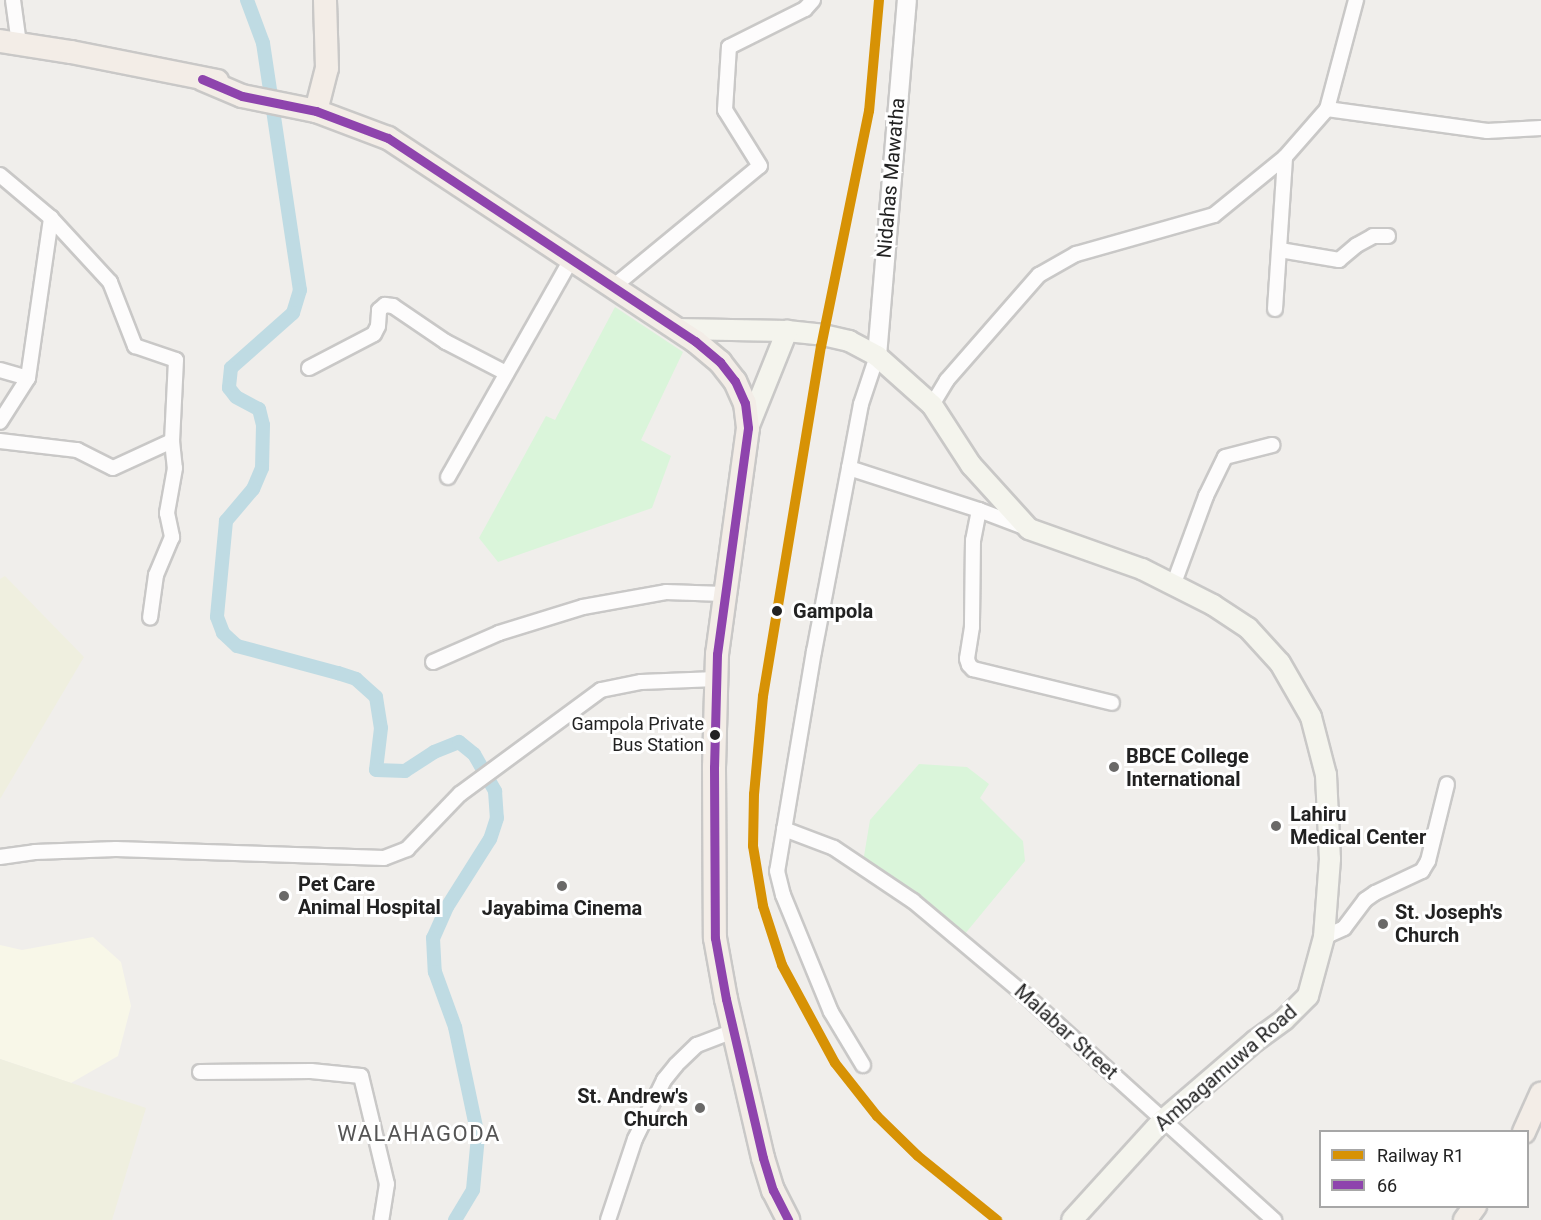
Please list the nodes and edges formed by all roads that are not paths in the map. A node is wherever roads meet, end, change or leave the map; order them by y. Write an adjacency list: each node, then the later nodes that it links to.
1 (13, 0): 6 (street)
2 (325, 0): 7 (main road)
3 (813, 0): 16 (street)
4 (907, 0): 20 (street, Nidahas Mawatha)
5 (1356, 0): 8 (street)
6 (10, 42): 7 (main road)
7 (316, 104): 15 (main road)
8 (1327, 109): 9 (street); 10 (street)
9 (1541, 128)
10 (1285, 157): 14 (street); 25 (street)
11 (0, 175): 12 (street)
12 (51, 218): 24 (street); 29 (street)
13 (1388, 236): 14 (street)
14 (1280, 250): 17 (street)
15 (571, 260): 16 (main road); 23 (street)
16 (613, 287): 18 (main road)
17 (1275, 309)
18 (676, 329): 19 (main road); 27 (main road)
19 (787, 331): 20 (main road); 27 (main road)
20 (877, 356): 25 (main road); 31 (street)
21 (309, 368): 23 (street)
22 (0, 370): 24 (street)
23 (506, 374): 32 (street)
24 (28, 378): 26 (street)
25 (932, 405): 34 (main road, Ambagamuwa Road)
26 (0, 422)
27 (748, 428): 36 (main road)
28 (0, 441): 29 (street)
29 (172, 441): 37 (street)
30 (1272, 445): 35 (street)
31 (849, 468): 33 (street); 42 (street)
32 (448, 477)
33 (979, 510): 34 (street); 40 (street)
34 (1029, 529): 35 (main road, Ambagamuwa Road)
35 (1174, 583): 44 (main road, Ambagamuwa Road)
36 (724, 594): 38 (street); 39 (main road)
37 (150, 618)
38 (433, 662)
39 (716, 679): 43 (street); 45 (main road)
40 (1113, 704)
41 (1447, 784): 44 (street)
42 (784, 829): 46 (street); 49 (street, Malabar Street)
43 (0, 857)
44 (1324, 937): 49 (main road, Ambagamuwa Road)
45 (733, 1031): 52 (street); 53 (main road)
46 (863, 1065)
47 (200, 1072): 51 (street)
48 (1541, 1094): 50 (main road)
49 (1163, 1120): 54 (main road, Ambagamuwa Road); 55 (street, Malabar Street)
50 (1524, 1130)
51 (381, 1220)
52 (608, 1220)
53 (788, 1220)
54 (1072, 1220)
55 (1274, 1220)

